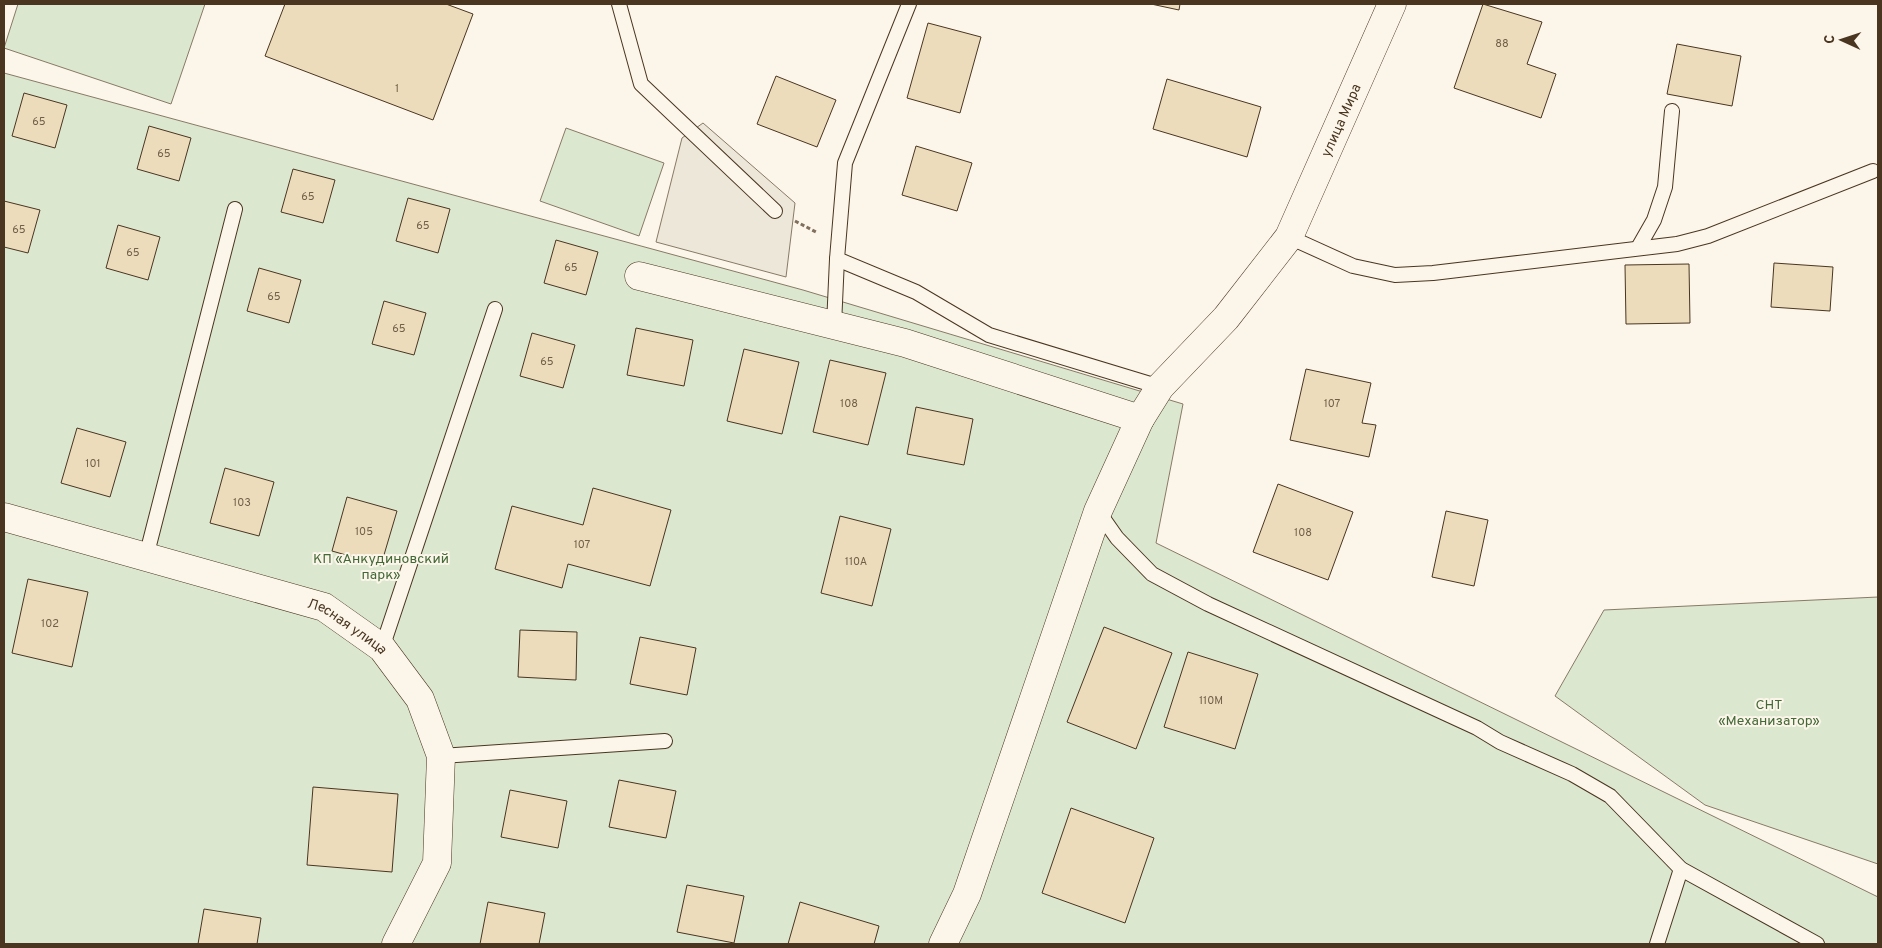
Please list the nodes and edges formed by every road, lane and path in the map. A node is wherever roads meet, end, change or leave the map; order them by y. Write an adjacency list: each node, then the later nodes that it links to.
1 (619, 4): 7 (lane)
2 (909, 4): 9 (lane)
3 (1392, 4): 8 (street, улица Мира)
4 (1672, 111): 10 (lane)
5 (1873, 170): 10 (lane)
6 (235, 210): 19 (lane)
7 (775, 211): 9 (path)
8 (1289, 237): 10 (lane); 15 (street, улица Мира)
9 (837, 242): 11 (lane)
10 (1638, 248)
11 (837, 259): 14 (lane); 15 (lane)
12 (639, 276): 14 (street)
13 (495, 309): 20 (lane)
14 (834, 325): 16 (street)
15 (1160, 387): 16 (street, улица Мира)
16 (1140, 419): 17 (street, улица Мира)
17 (1098, 511): 23 (lane); 25 (street, улица Мира)
18 (4, 517): 19 (street, Лесная улица)
19 (146, 557): 20 (street, Лесная улица)
20 (382, 648): 22 (street, Лесная улица)
21 (665, 741): 22 (lane)
22 (441, 756): 24 (street, Лесная улица)
23 (1681, 869): 26 (lane); 27 (lane)
24 (396, 944)
25 (943, 944)
26 (1657, 944)
27 (1817, 944)

